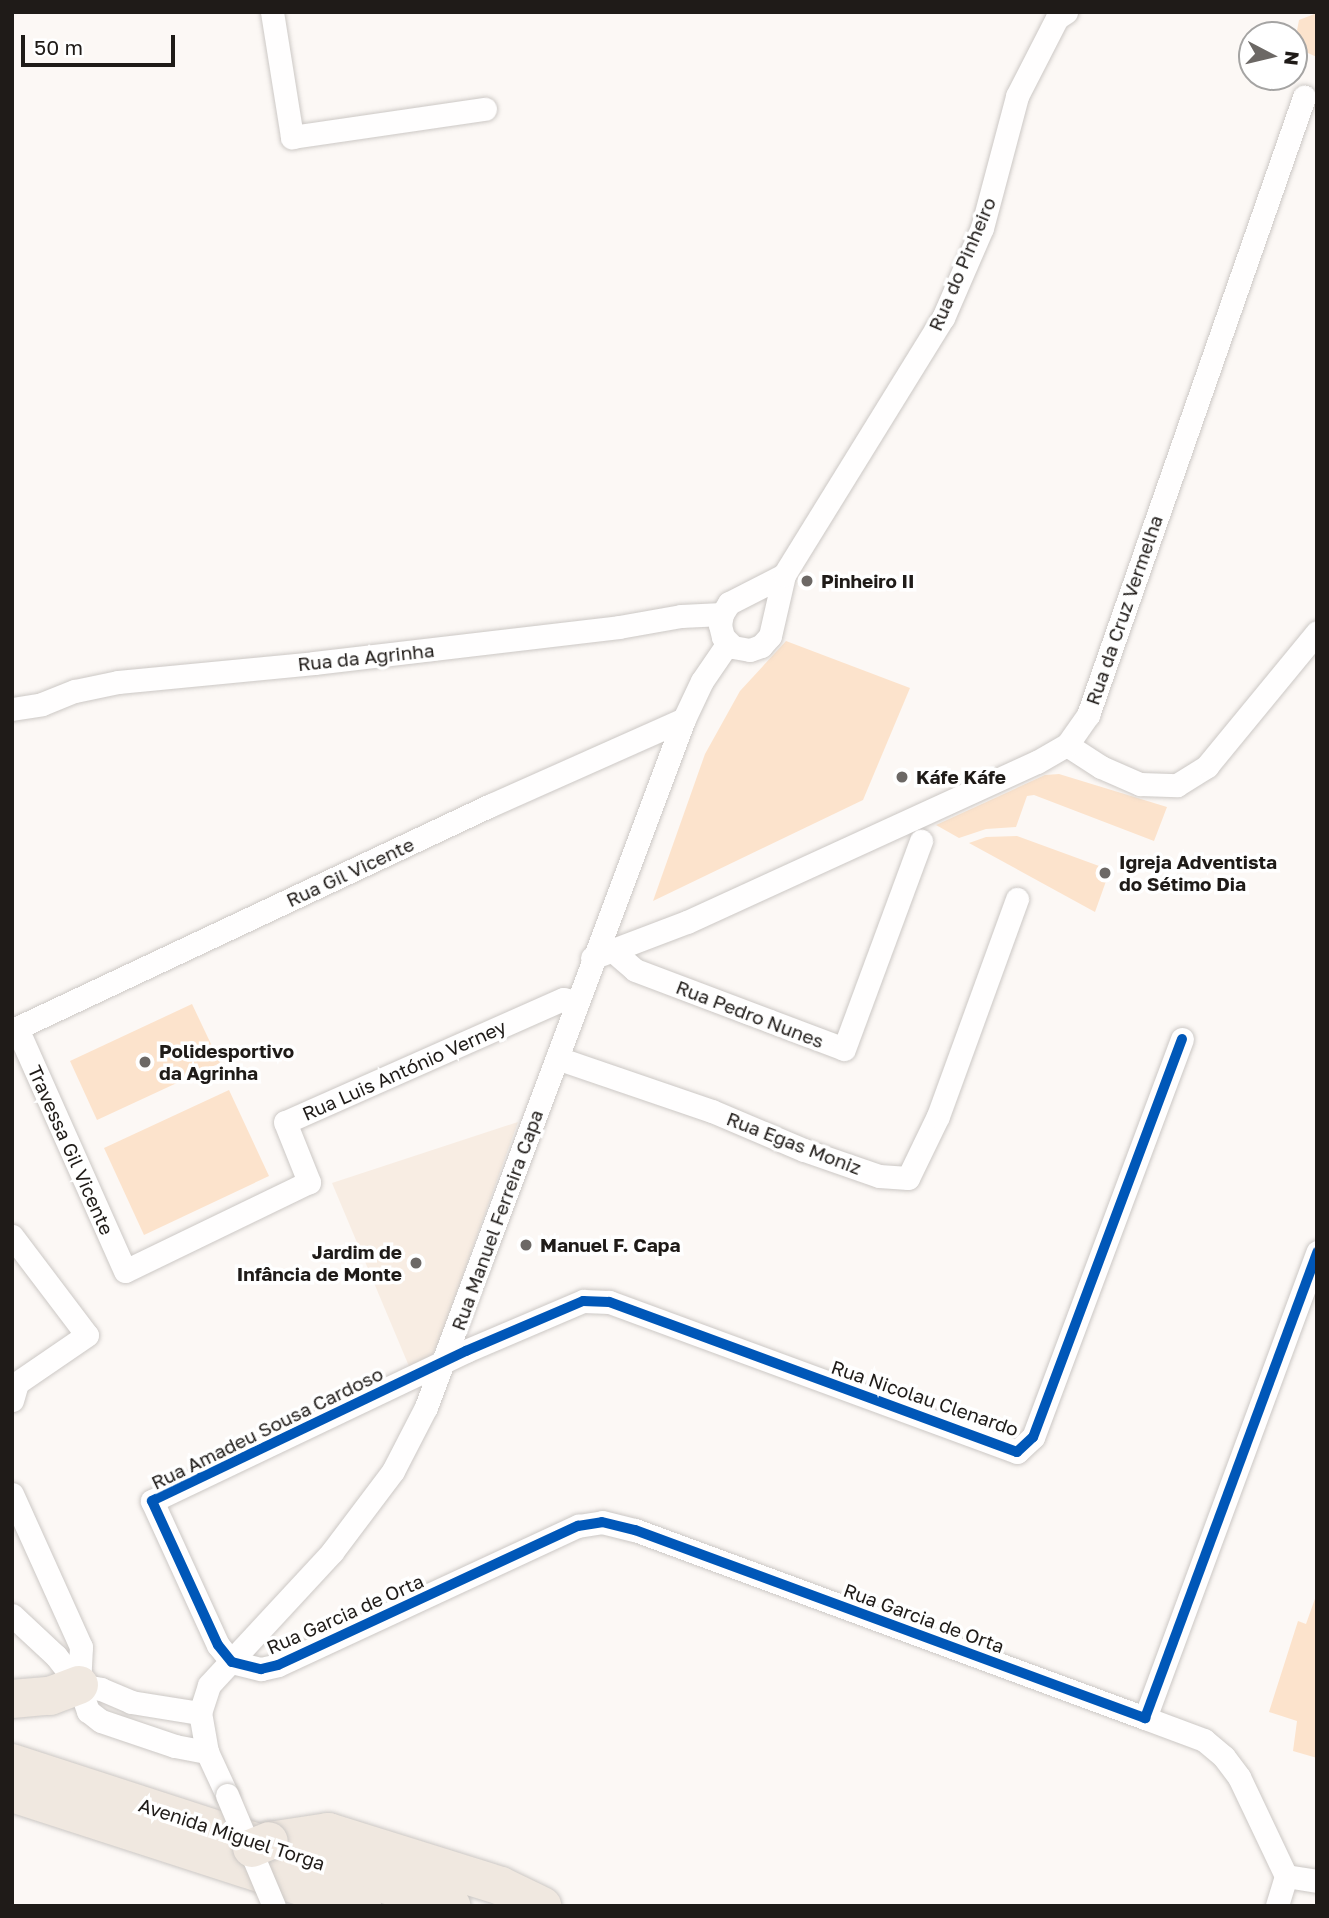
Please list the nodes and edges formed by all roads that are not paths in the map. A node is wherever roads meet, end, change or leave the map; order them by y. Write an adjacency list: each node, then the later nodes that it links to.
1 (272, 12): 4 (street)
2 (1057, 14): 5 (street, Rua do Pinheiro)
3 (1304, 97): 13 (street, Rua da Cruz Vermelha)
4 (485, 108)
5 (784, 575): 6 (street); 8 (street, Rua do Pinheiro)
6 (741, 597): 7 (street); 8 (street)
7 (722, 614): 10 (street); 11 (street, Rua da Agrinha)
8 (772, 616): 10 (street, Rua do Pinheiro)
9 (1317, 632): 13 (street)
10 (728, 643): 12 (street, Rua Manuel Ferreira Capa)
11 (12, 709)
12 (684, 719): 16 (street, Rua Manuel Ferreira Capa); 18 (street, Rua Gil Vicente)
13 (1067, 745): 16 (street, Rua da Cruz Vermelha)
14 (921, 841): 16 (street, Rua Pedro Nunes)
15 (1017, 899): 20 (street, Rua Egas Moniz)
16 (602, 954): 17 (street, Rua Manuel Ferreira Capa)
17 (577, 1002): 20 (street, Rua Manuel Ferreira Capa); 23 (street, Rua Luis António Verney)
18 (17, 1028): 23 (street, Travessa Gil Vicente)
19 (1182, 1038): 24 (street, Rua Nicolau Clenardo)
20 (557, 1058): 24 (street, Rua Manuel Ferreira Capa)
21 (12, 1236): 25 (street)
22 (1317, 1252): 32 (street)
23 (125, 1271)
24 (444, 1362): 28 (street, Rua Manuel Ferreira Capa); 28 (street, Rua Amadeu Sousa Cardoso)
25 (14, 1387)
26 (12, 1494): 29 (street)
27 (12, 1615): 29 (street)
28 (232, 1662): 31 (street, Rua Manuel Ferreira Capa); 32 (street, Rua Garcia de Orta)
29 (79, 1685): 30 (highway); 31 (street); 33 (street)
30 (12, 1699)
31 (200, 1713): 33 (street)
32 (1145, 1718): 39 (street, Rua Garcia de Orta)
33 (207, 1752): 38 (street, bridge)
34 (12, 1763): 43 (highway, Avenida Miguel Torga)
35 (12, 1793): 37 (highway, Avenida Miguel Torga)
36 (12, 1812): 37 (highway)
37 (121, 1828): 42 (highway, Avenida Miguel Torga)
38 (257, 1846): 41 (street, bridge); 44 (highway)
39 (1286, 1877): 40 (street); 45 (street)
40 (1317, 1881)
41 (274, 1906)
42 (362, 1906)
43 (451, 1906)
44 (542, 1906)
45 (1277, 1906)

